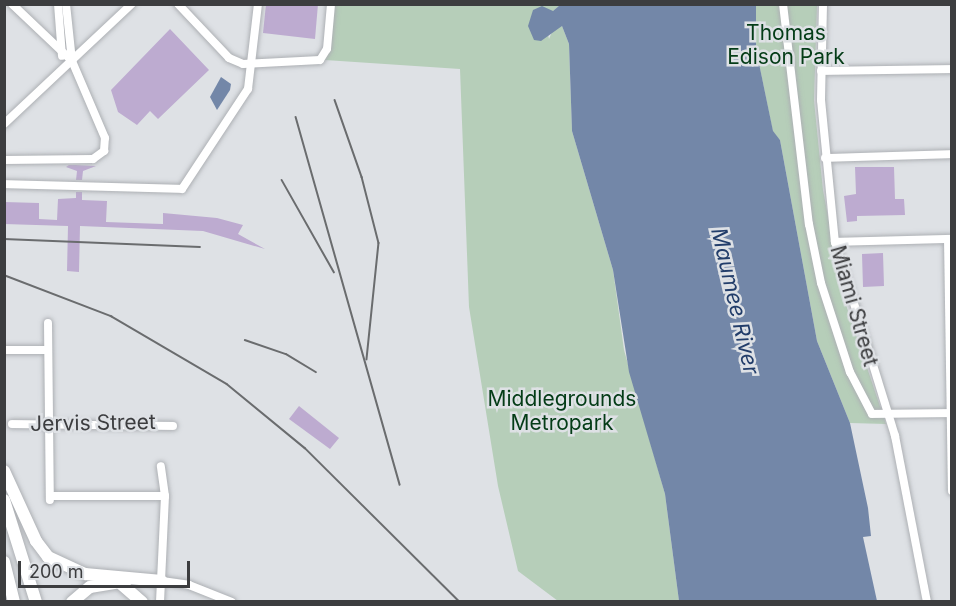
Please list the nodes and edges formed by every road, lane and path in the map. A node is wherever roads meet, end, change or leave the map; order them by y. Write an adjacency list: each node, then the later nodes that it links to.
1 (12, 4): 10 (street)
2 (58, 4): 10 (street)
3 (66, 4): 11 (street)
4 (132, 4): 11 (street)
5 (178, 4): 12 (street)
6 (258, 4): 12 (street)
7 (331, 4): 12 (street)
8 (783, 4): 26 (street)
9 (823, 4): 14 (street, Miami Street)
10 (62, 56): 11 (street)
11 (72, 61): 15 (street); 18 (street)
12 (253, 63): 19 (street)
13 (951, 69): 14 (street)
14 (820, 71): 17 (street, Miami Street)
15 (4, 124)
16 (951, 154): 17 (street)
17 (825, 158): 21 (street, Miami Street)
18 (4, 160)
19 (4, 184)
20 (950, 239): 21 (street); 25 (street)
21 (835, 242): 26 (street, Miami Street)
22 (48, 323): 24 (street)
23 (4, 350): 24 (street)
24 (48, 350): 28 (street)
25 (951, 413): 26 (street); 32 (street)
26 (888, 415): 46 (street, Miami Street)
27 (12, 424): 28 (street, Jervis Street)
28 (49, 424): 29 (street, Jervis Street); 33 (street)
29 (173, 426)
30 (161, 466): 33 (street)
31 (4, 471): 36 (highway)
32 (951, 491)
33 (165, 493): 36 (street)
34 (4, 500): 41 (highway)
35 (4, 562): 40 (highway)
36 (162, 581): 38 (highway); 44 (street); 45 (street)
37 (4, 582): 39 (highway)
38 (120, 583): 42 (highway); 43 (highway)
39 (8, 602)
40 (14, 602)
41 (36, 602)
42 (72, 602)
43 (142, 602)
44 (160, 602)
45 (232, 602)
46 (927, 602)

